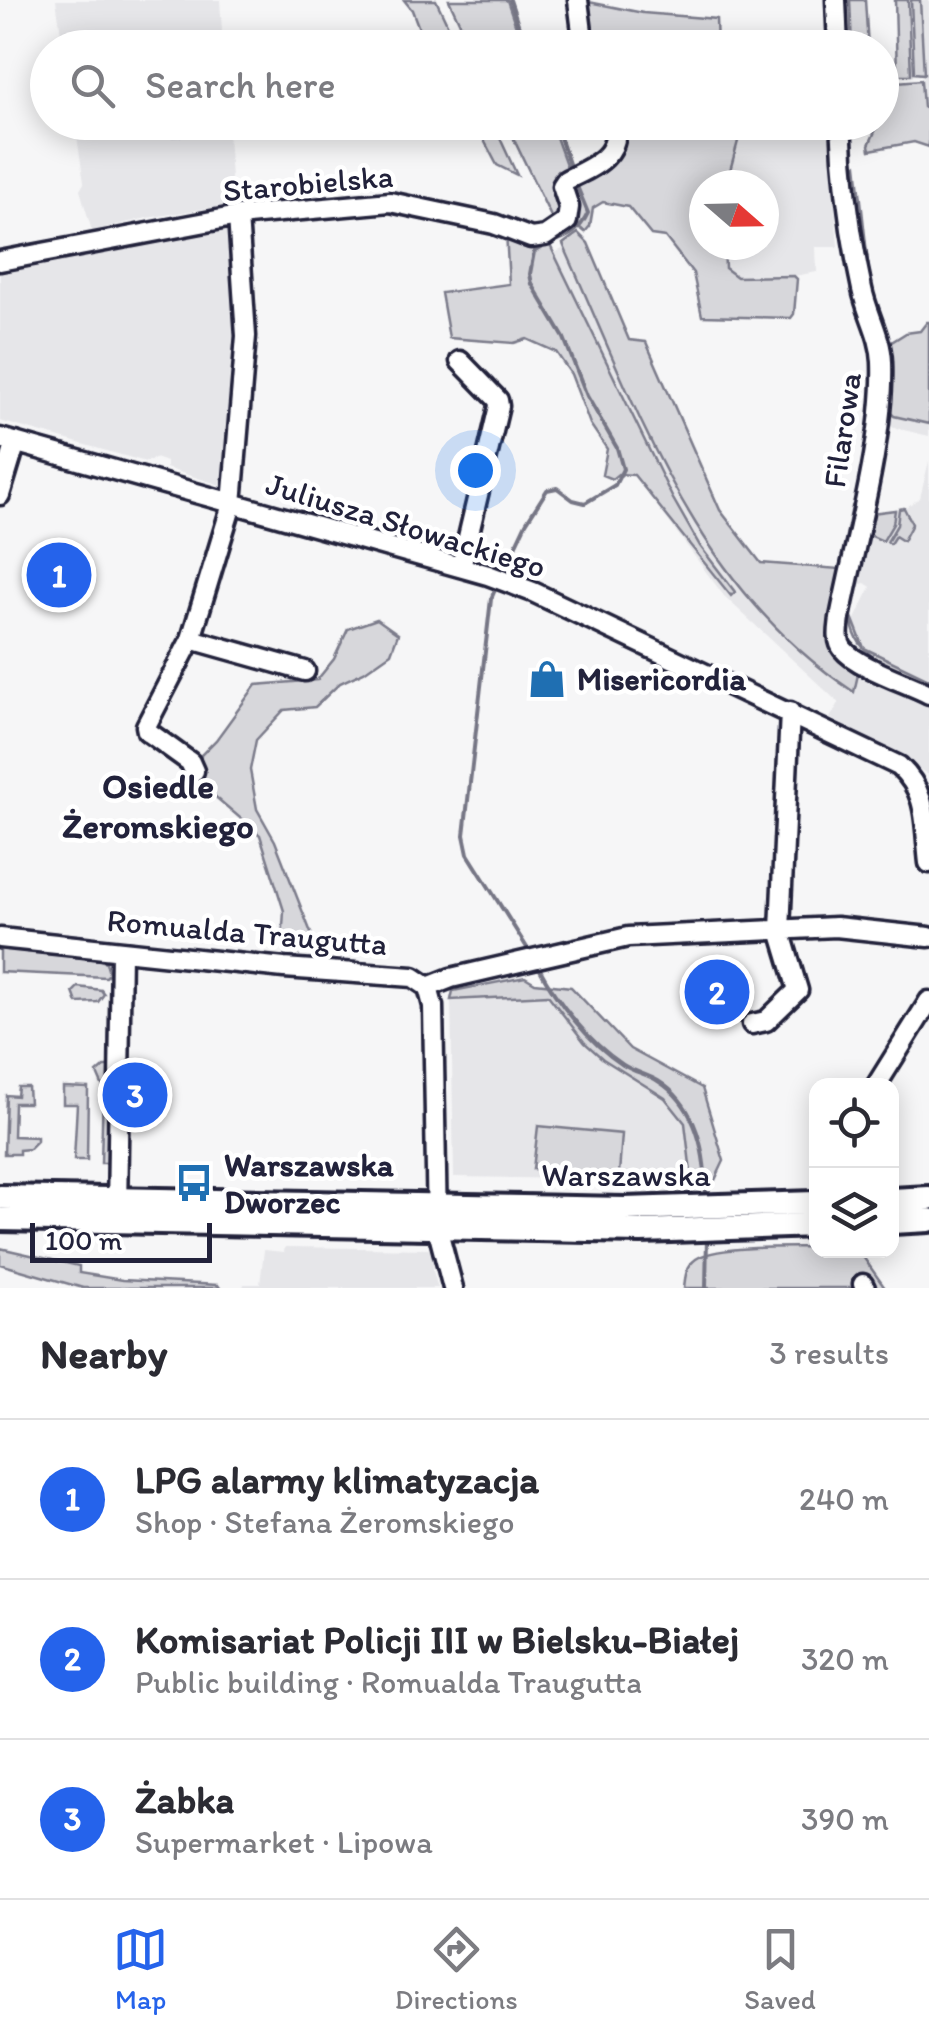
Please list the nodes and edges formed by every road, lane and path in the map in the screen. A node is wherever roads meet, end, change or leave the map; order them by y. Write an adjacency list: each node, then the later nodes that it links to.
1 (578, 0): 3 (street)
2 (836, 0): 4 (street)
3 (582, 30)
4 (837, 30)
5 (615, 140): 7 (street, Starobielska)
6 (842, 140): 16 (street, Filarowa)
7 (238, 216): 8 (street, Starobielska); 12 (street)
8 (0, 261)
9 (460, 362): 13 (street)
10 (8, 440): 11 (street); 12 (street, Juliusza Słowackiego)
11 (0, 495)
12 (232, 504): 13 (street, Juliusza Słowackiego); 14 (street)
13 (461, 567): 17 (street, Juliusza Słowackiego)
14 (191, 639): 15 (street); 18 (street)
15 (305, 671)
16 (929, 694)
17 (790, 712): 19 (street, Juliusza Słowackiego); 20 (street)
18 (194, 771)
19 (929, 863)
20 (780, 930): 21 (street, Romualda Traugutta); 24 (street, Romualda Traugutta); 26 (street)
21 (929, 936)
22 (0, 938): 23 (street, Romualda Traugutta)
23 (122, 952): 24 (street, Romualda Traugutta); 32 (street)
24 (428, 988): 33 (street)
25 (929, 1001): 27 (street)
26 (752, 1024)
27 (881, 1078)
28 (0, 1197): 32 (main road, Warszawska)
29 (929, 1198): 30 (main road)
30 (899, 1200)
31 (809, 1205): 35 (main road, Warszawska)
32 (117, 1210): 33 (main road, Warszawska); 34 (main road, Warszawska)
33 (436, 1216): 35 (main road, Warszawska); 39 (street)
34 (0, 1219)
35 (702, 1220): 38 (main road, Warszawska)
36 (929, 1220): 37 (main road)
37 (899, 1222)
38 (809, 1225)
39 (452, 1288)

